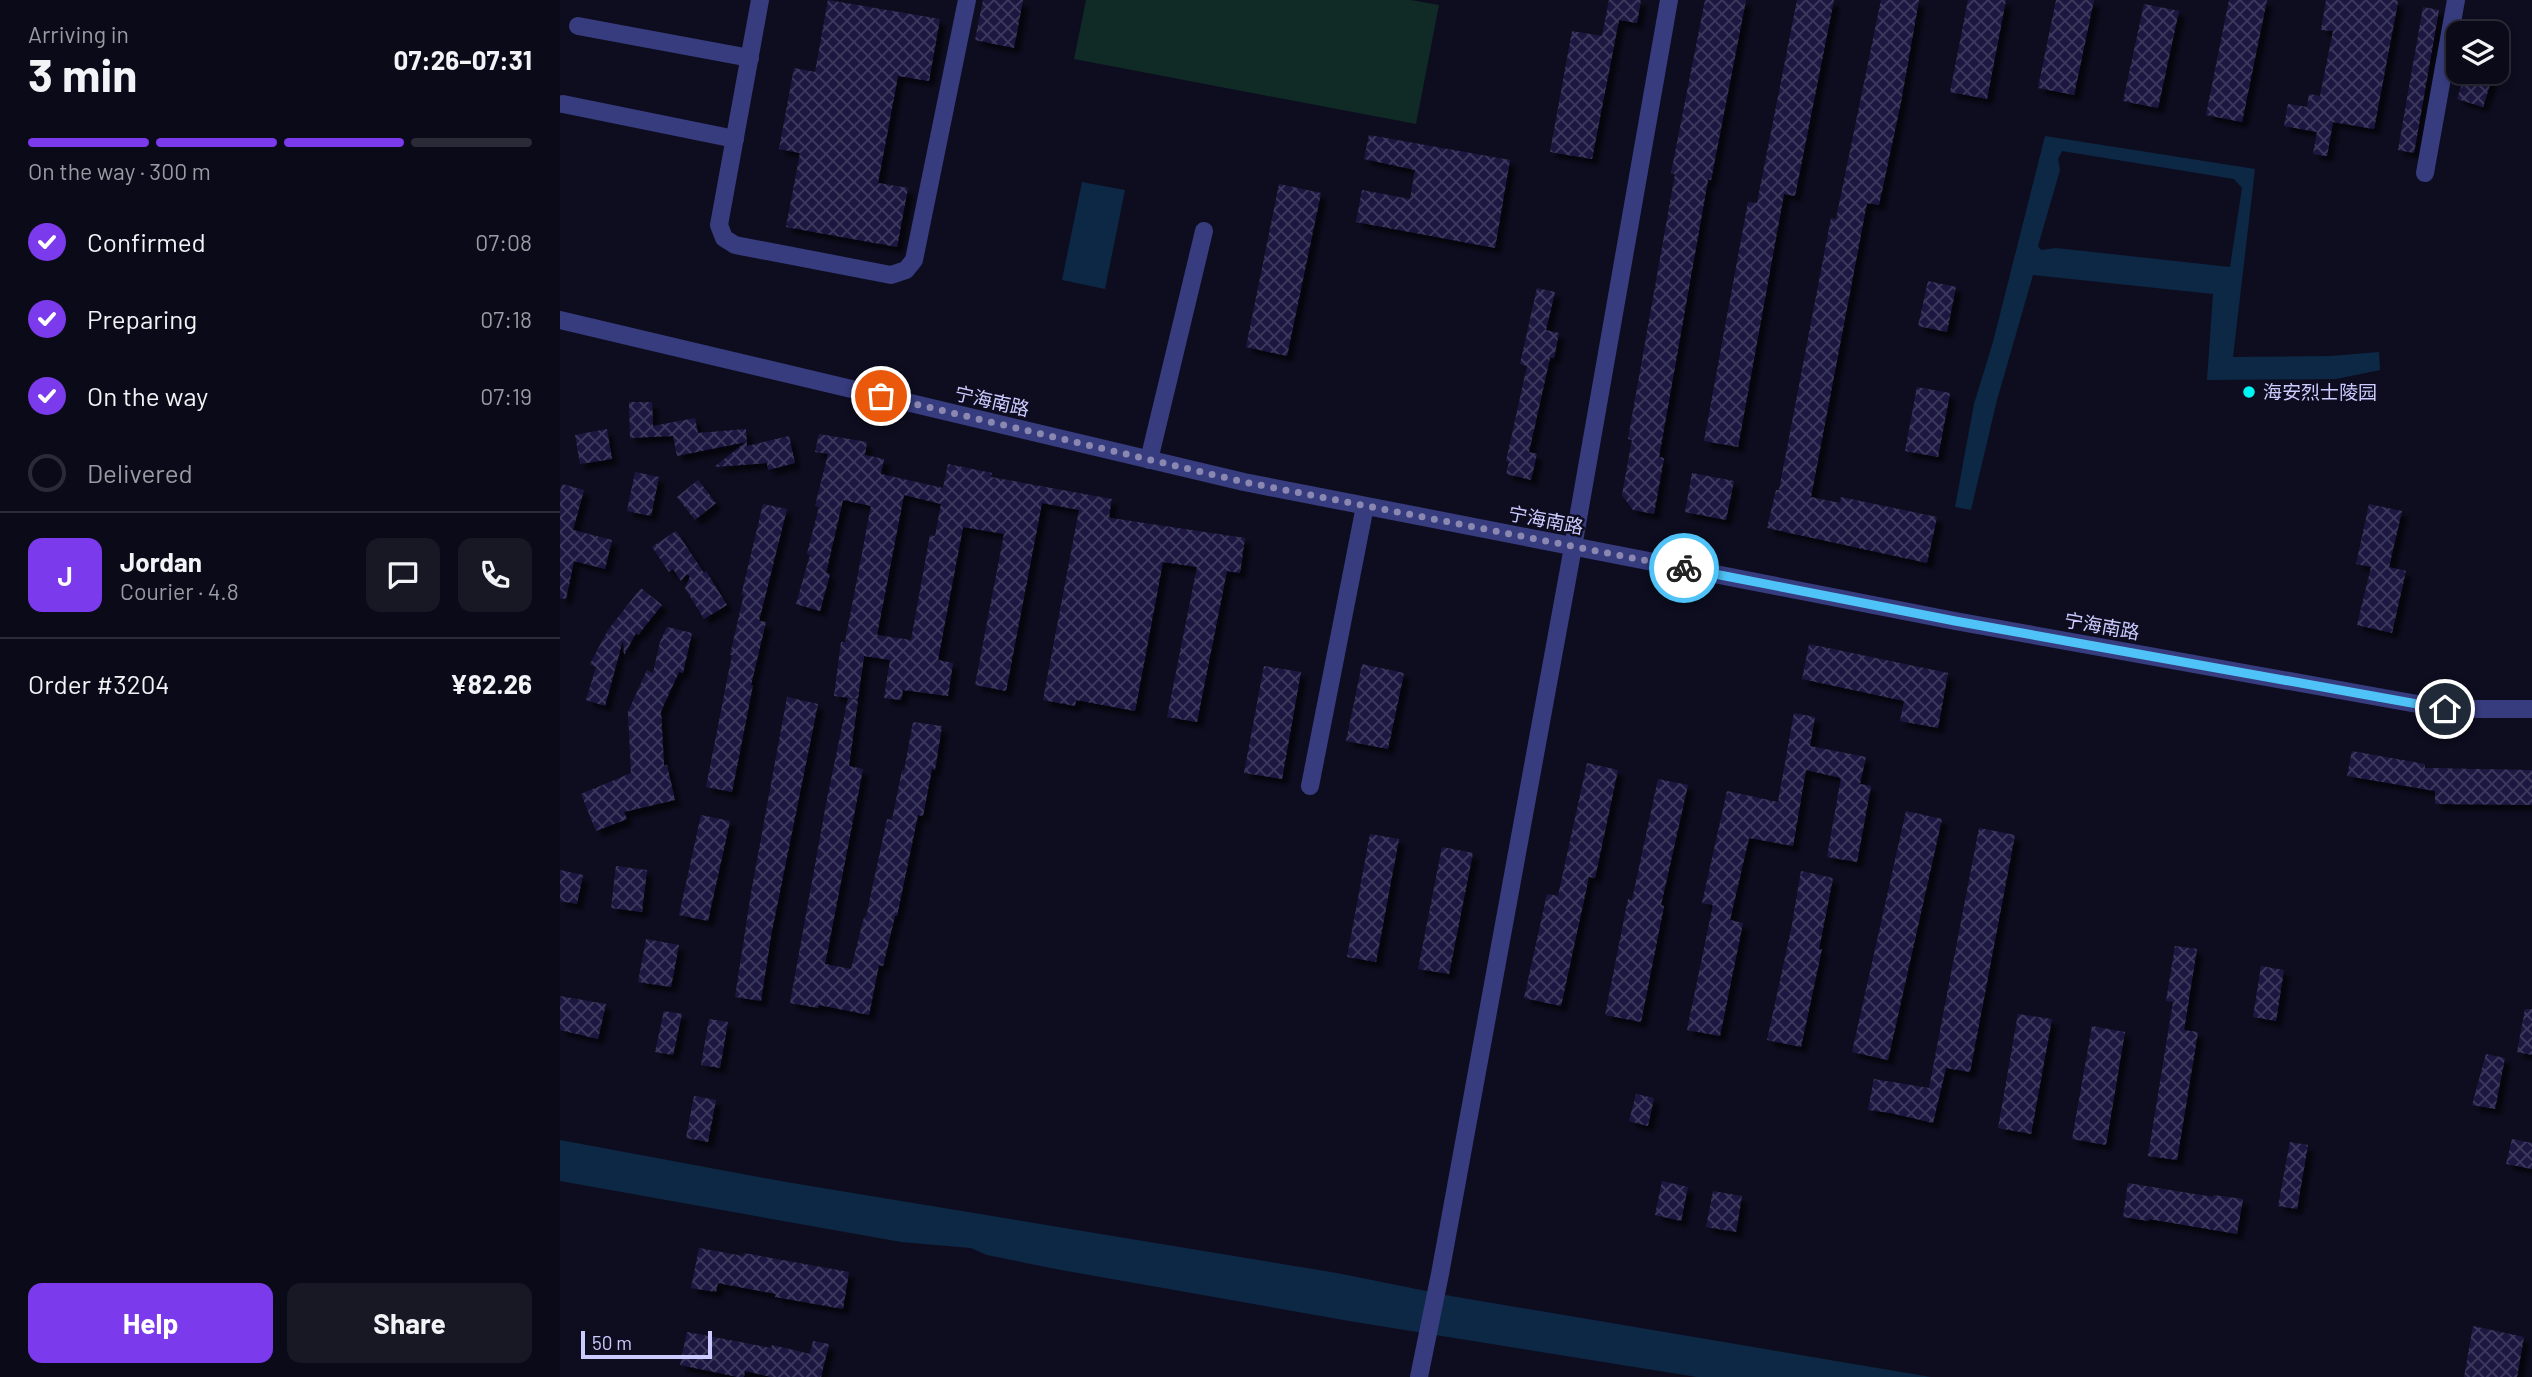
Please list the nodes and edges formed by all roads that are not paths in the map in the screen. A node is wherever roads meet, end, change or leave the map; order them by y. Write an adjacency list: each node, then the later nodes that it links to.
1 (760, 0): 6 (street)
2 (967, 0): 8 (street)
3 (1670, 0): 14 (street)
4 (2456, 0): 9 (street)
5 (578, 26): 6 (street)
6 (750, 58): 8 (street)
7 (563, 104): 8 (street)
8 (735, 139)
9 (2426, 173)
10 (1204, 230): 12 (street)
11 (560, 320): 12 (street, 宁海南路)
12 (1149, 460): 13 (street, 宁海南路)
13 (1364, 506): 14 (street, 宁海南路); 16 (street)
14 (1573, 547): 15 (street, 宁海南路); 17 (street)
15 (2532, 709)
16 (1310, 786)
17 (1419, 1377)

